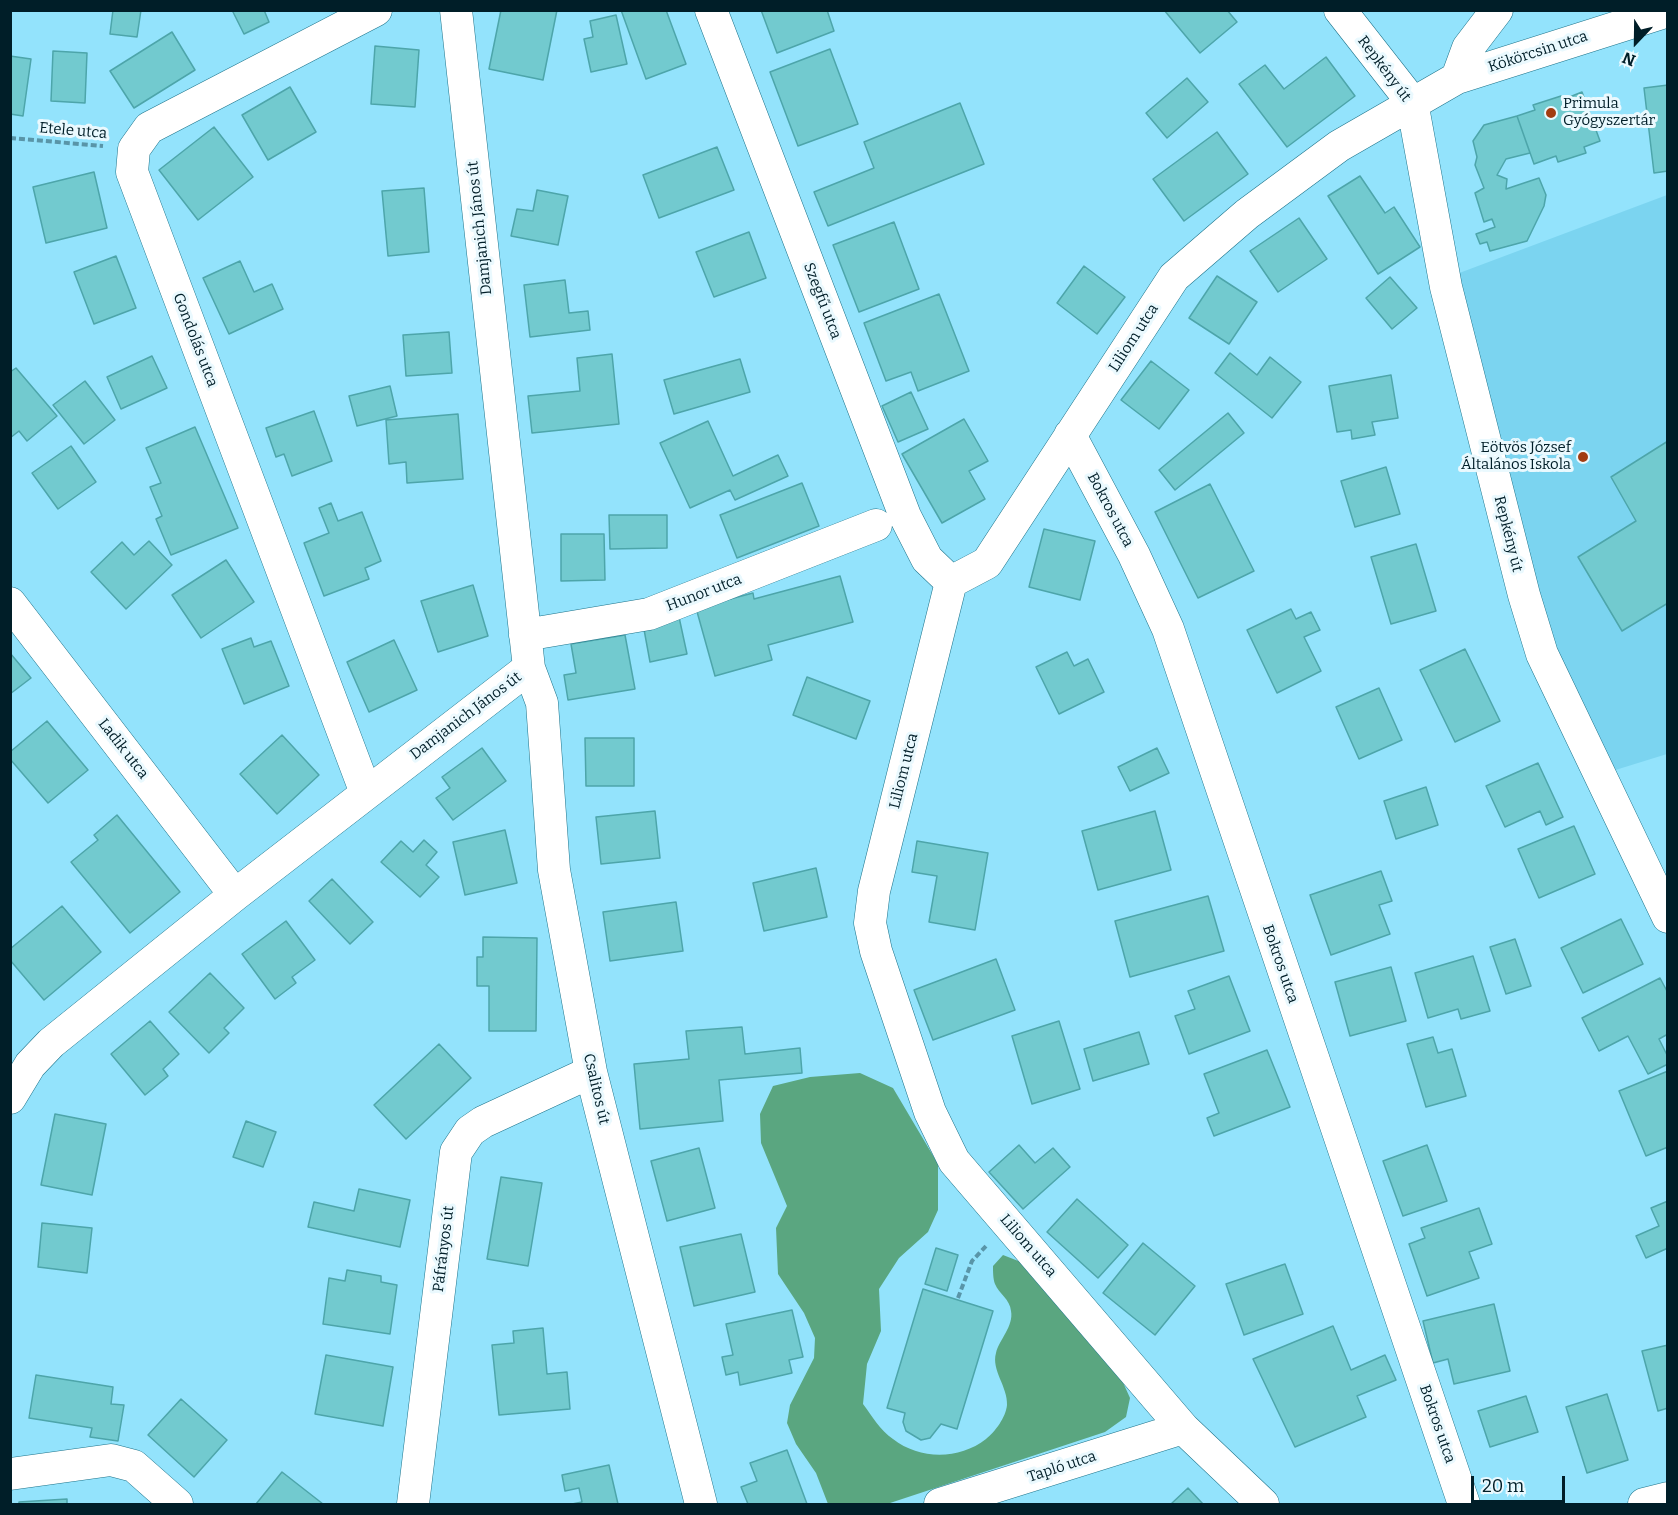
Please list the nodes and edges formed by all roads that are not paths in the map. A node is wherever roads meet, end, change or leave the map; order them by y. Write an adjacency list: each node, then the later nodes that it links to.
1 (376, 10): 15 (street, Gondolás utca)
2 (456, 10): 13 (street, Damjanich János út)
3 (711, 10): 11 (street, Szegfű utca)
4 (1340, 10): 8 (street, Repkény út)
5 (1497, 10): 7 (street)
6 (1668, 11): 7 (street, Kökörcsin utca)
7 (1456, 78): 8 (street, Kökörcsin utca)
8 (1412, 102): 9 (street, Liliom utca); 17 (street, Repkény út)
9 (1070, 435): 11 (street, Liliom utca); 29 (street, Bokros utca)
10 (876, 525): 13 (street, Hunor utca)
11 (951, 582): 20 (street, Liliom utca)
12 (10, 603): 16 (street, Ladik utca)
13 (525, 635): 14 (street, Damjanich János út)
14 (529, 668): 15 (street, Damjanich János út); 18 (street, Csalitos út)
15 (366, 793): 16 (street, Damjanich János út)
16 (235, 895): 19 (street, Damjanich János út)
17 (1668, 917)
18 (591, 1072): 25 (street, Páfrányos út); 26 (street, Csalitos út)
19 (10, 1098)
20 (1183, 1428): 22 (street, Tapló utca); 28 (street, Liliom utca)
21 (10, 1474): 24 (street)
22 (1004, 1495): 27 (street, Tapló utca)
23 (1668, 1498): 30 (street)
24 (177, 1504)
25 (413, 1504)
26 (701, 1504)
27 (940, 1504)
28 (1263, 1504)
29 (1464, 1504)
30 (1644, 1504)

